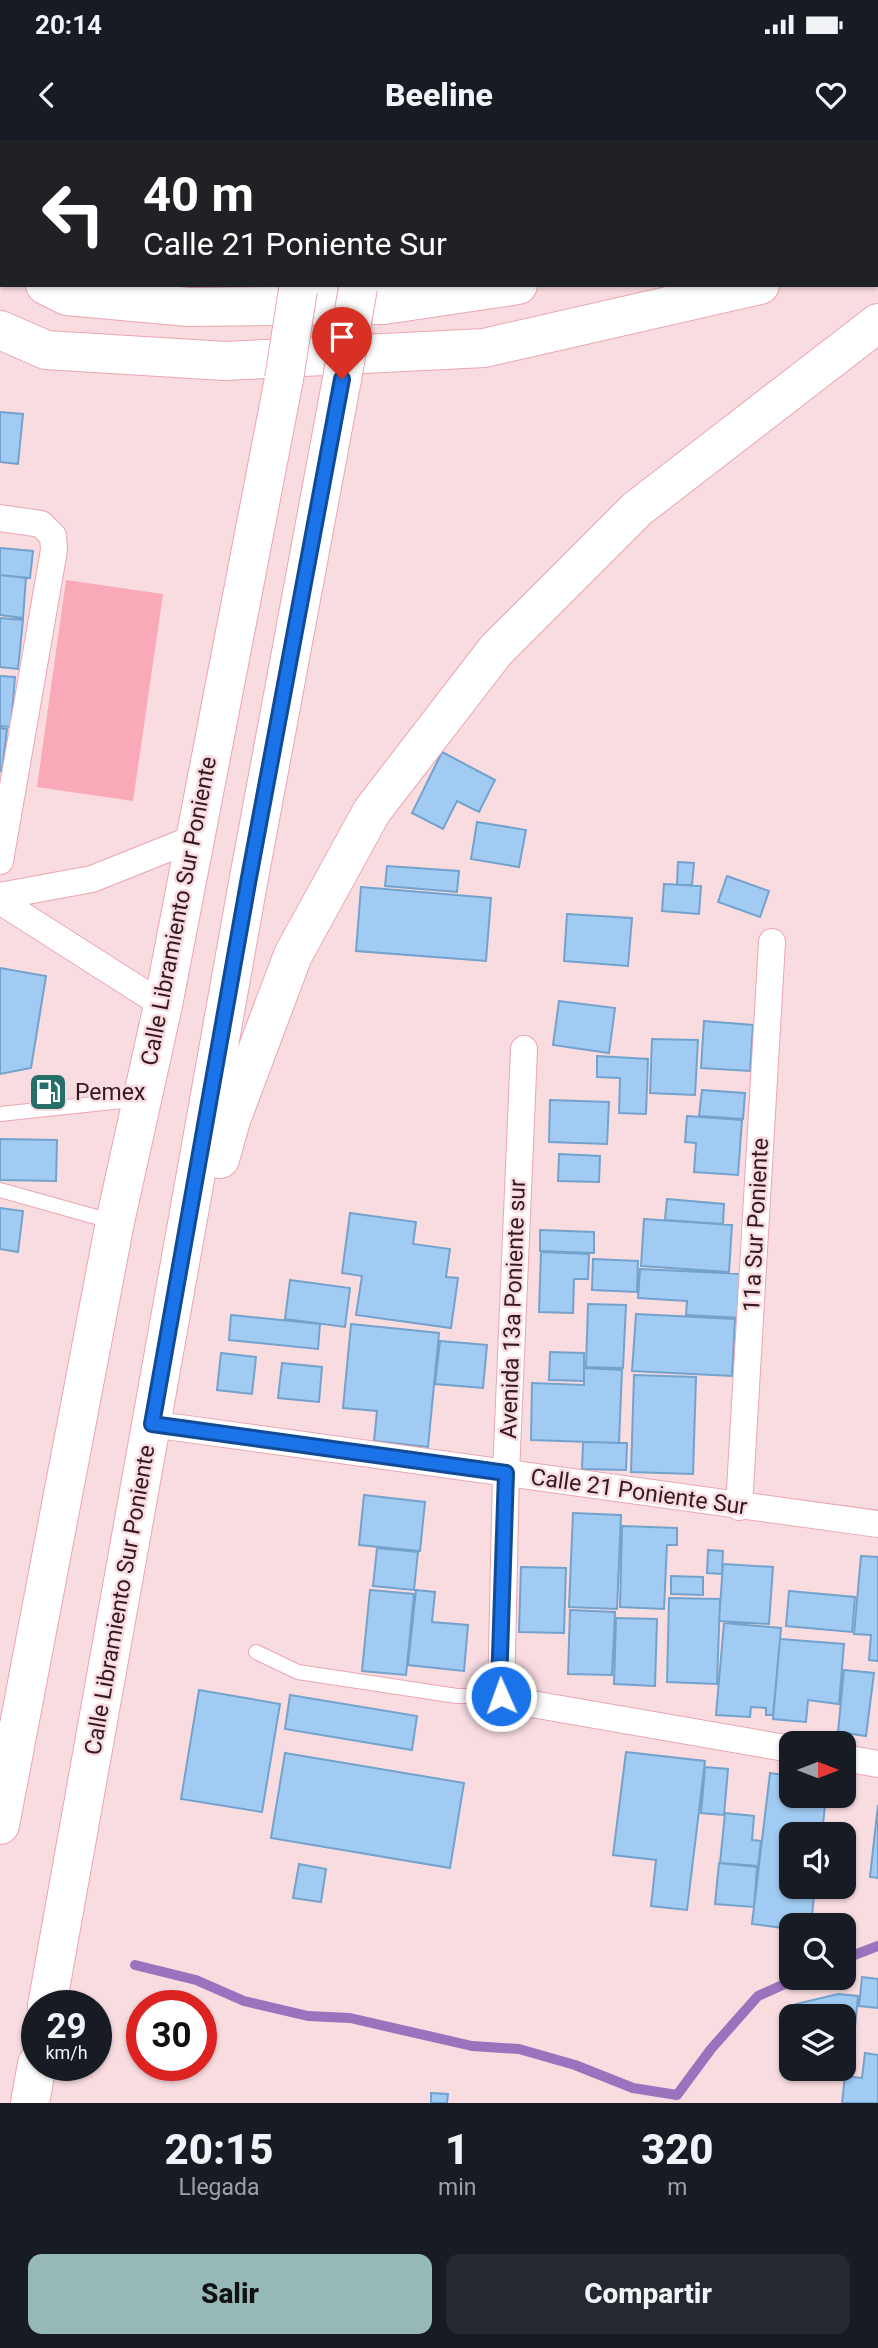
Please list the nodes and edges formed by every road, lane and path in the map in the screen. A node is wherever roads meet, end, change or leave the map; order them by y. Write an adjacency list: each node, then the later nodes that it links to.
1 (49, 287): 3 (main road)
2 (358, 287): 19 (main road, Calle Libramiento Sur Poniente, bridge)
3 (505, 287)
4 (751, 287): 7 (main road)
5 (299, 288): 9 (main road, Calle Libramiento Sur Poniente, bridge)
6 (878, 323): 19 (main road)
7 (0, 330)
8 (0, 517): 10 (street)
9 (192, 839): 11 (street); 13 (main road, Calle Libramiento Sur Poniente)
10 (0, 861)
11 (0, 898): 13 (street)
12 (772, 942): 21 (street, 11a Sur Poniente)
13 (163, 1005): 15 (main road, Calle Libramiento Sur Poniente)
14 (524, 1049): 20 (street, Avenida 13a Poniente sur)
15 (141, 1099): 16 (lane); 18 (main road, Calle Libramiento Sur Poniente)
16 (0, 1114)
17 (0, 1190): 18 (lane)
18 (115, 1222): 28 (main road, Calle Libramiento Sur Poniente)
19 (154, 1409): 20 (street, Calle 21 Poniente Sur); 29 (main road, Calle Libramiento Sur Poniente)
20 (506, 1473): 21 (street, Calle 21 Poniente Sur); 24 (street, Avenida 13a Poniente sur)
21 (739, 1507): 22 (street, Calle 21 Poniente Sur)
22 (878, 1524)
23 (256, 1652): 24 (lane)
24 (501, 1696): 25 (street)
25 (779, 1746)
26 (856, 1760): 27 (street)
27 (878, 1763)
28 (0, 1825)
29 (50, 1990)
30 (34, 2081): 31 (main road)
31 (30, 2103)

